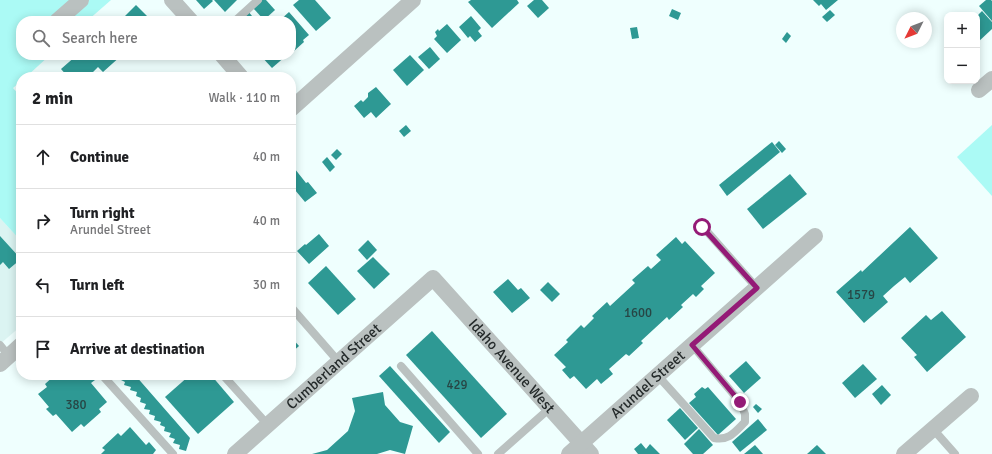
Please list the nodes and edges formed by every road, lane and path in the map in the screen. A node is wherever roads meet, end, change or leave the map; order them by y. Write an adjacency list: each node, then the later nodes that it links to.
1 (81, 0): 5 (street)
2 (172, 0): 6 (street)
3 (258, 0): 7 (lane)
4 (413, 0): 12 (street)
5 (63, 16)
6 (186, 16)
7 (240, 16)
8 (226, 60): 9 (street)
9 (237, 72)
10 (992, 79): 11 (street)
11 (979, 90)
12 (296, 105)
13 (702, 227): 16 (lane)
14 (815, 236): 16 (street, Arundel Street)
15 (433, 278): 19 (street, Cumberland Street); 25 (street, Idaho Avenue West)
16 (757, 288): 18 (street, Arundel Street)
17 (296, 313): 19 (lane)
18 (692, 345): 21 (street, Arundel Street); 21 (lane)
19 (338, 361): 26 (street, Cumberland Street)
20 (401, 366): 31 (lane)
21 (658, 376): 28 (street, Arundel Street)
22 (106, 380): 30 (lane)
23 (227, 380): 26 (lane)
24 (970, 396): 27 (street)
25 (550, 408): 28 (street, Idaho Avenue West); 32 (lane)
26 (267, 424): 29 (street, Cumberland Street)
27 (933, 429): 34 (street); 35 (lane)
28 (586, 449): 33 (street, Arundel Street)
29 (236, 453)
30 (173, 454)
31 (478, 454)
32 (498, 454)
33 (569, 454)
34 (904, 454)
35 (955, 454)

